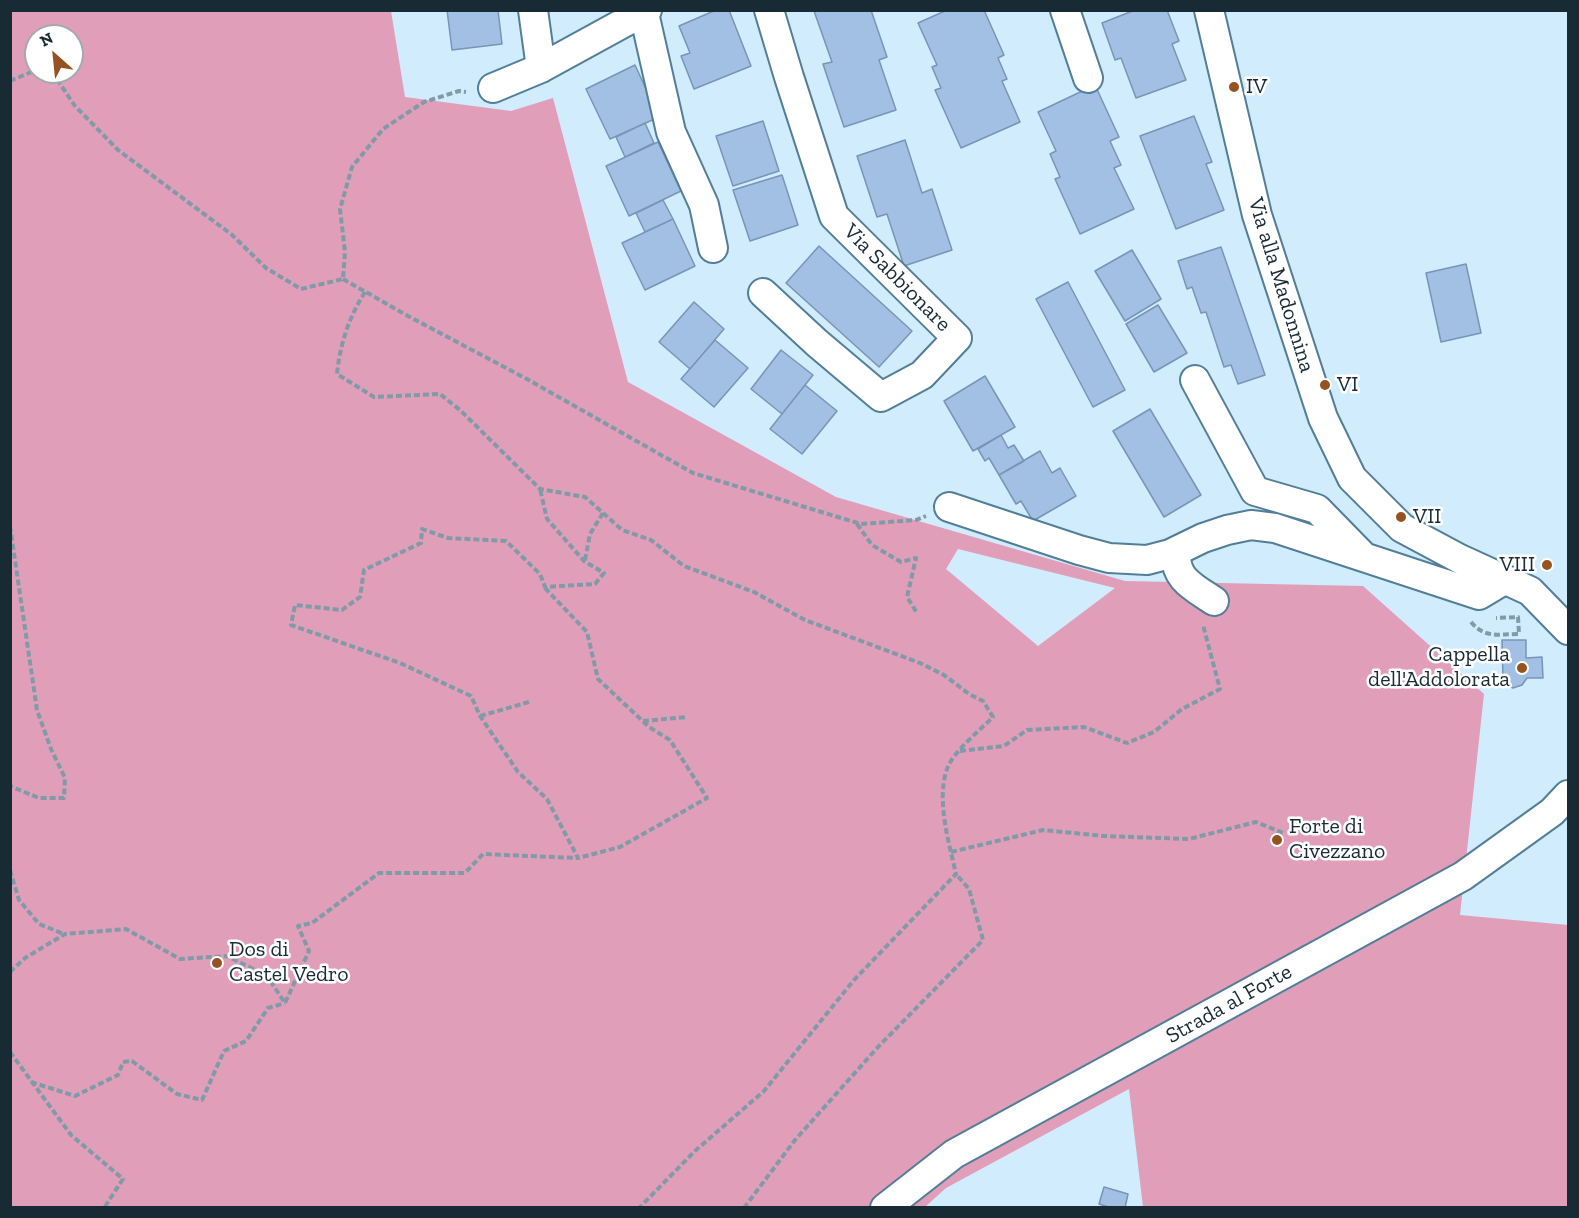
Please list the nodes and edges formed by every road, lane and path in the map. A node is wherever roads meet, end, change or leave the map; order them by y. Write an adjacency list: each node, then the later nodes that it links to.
1 (533, 10): 6 (street)
2 (769, 10): 15 (street, Via Sabbionare)
3 (1065, 10): 8 (street)
4 (1209, 10): 25 (street, Via alla Madonnina)
5 (631, 15): 6 (street); 12 (street)
6 (541, 68): 11 (street)
7 (24, 75): 9 (path)
8 (1088, 78)
9 (10, 81)
10 (59, 84): 13 (path)
11 (494, 88): 13 (path)
12 (713, 248)
13 (343, 279): 14 (path)
14 (365, 292): 17 (path); 20 (path)
15 (763, 293)
16 (1195, 380): 23 (street)
17 (540, 489): 19 (path); 24 (path)
18 (948, 507): 20 (path); 22 (street)
19 (603, 513): 24 (path); 36 (path)
20 (857, 524): 28 (path)
21 (10, 526): 37 (path)
22 (1178, 551): 23 (street); 27 (street)
23 (1365, 558): 25 (street)
24 (584, 561): 26 (path)
25 (1504, 580): 30 (street, Via alla Madonnina)
26 (545, 587): 33 (path); 35 (path)
27 (1214, 602): 36 (path)
28 (917, 613)
29 (1518, 617): 31 (path)
30 (1569, 630)
31 (1519, 634)
32 (529, 702): 33 (path)
33 (480, 716): 41 (path)
34 (687, 717): 35 (path)
35 (642, 721): 41 (path)
36 (959, 752): 40 (path)
37 (10, 786)
38 (1569, 795): 52 (street, Strada al Forte)
39 (1284, 832): 40 (path)
40 (951, 852): 43 (path)
41 (578, 858): 46 (path)
42 (10, 870): 44 (path)
43 (956, 874): 50 (path); 51 (path)
44 (65, 934): 45 (path); 46 (path)
45 (10, 972)
46 (285, 1003): 48 (path)
47 (10, 1052): 48 (path)
48 (31, 1082): 49 (path)
49 (104, 1208)
50 (639, 1208)
51 (744, 1208)
52 (885, 1208)

